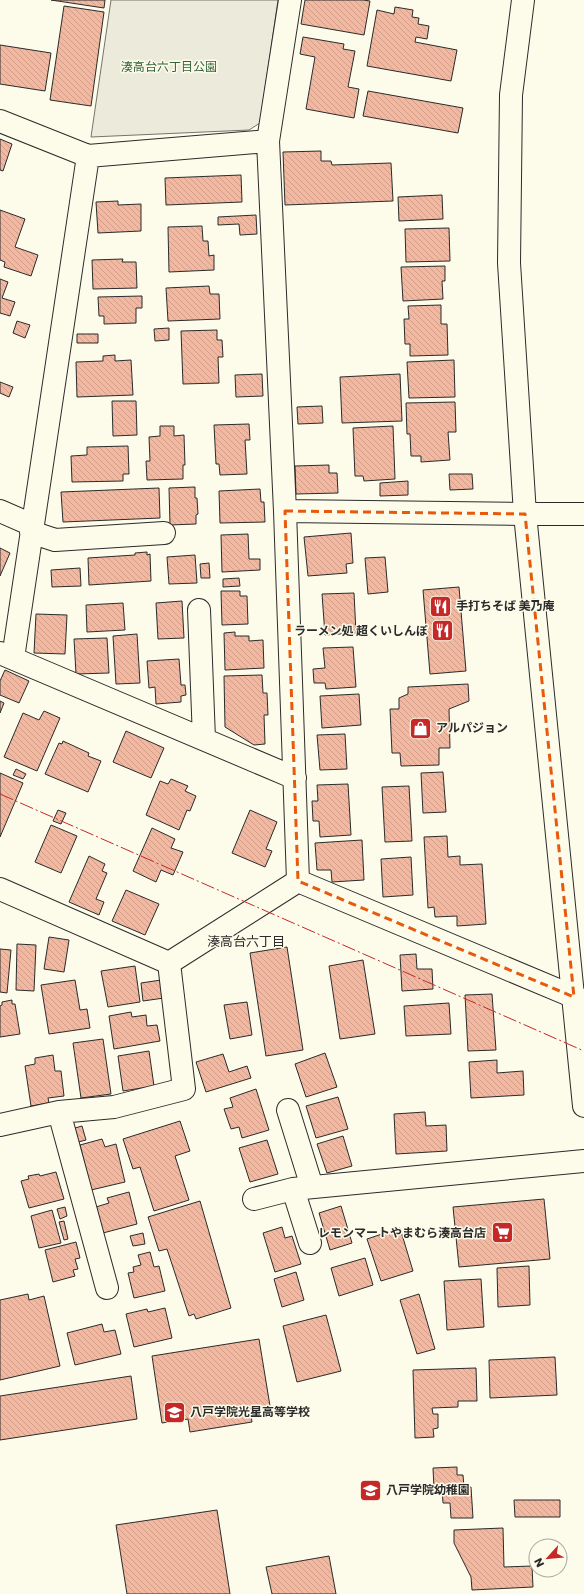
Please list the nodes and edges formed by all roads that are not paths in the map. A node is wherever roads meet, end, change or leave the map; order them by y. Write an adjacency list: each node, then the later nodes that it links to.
1 (290, 0): 4 (street)
2 (523, 0): 8 (street)
3 (0, 121): 5 (street)
4 (268, 141): 5 (street); 7 (street)
5 (88, 156): 10 (street)
6 (0, 511): 10 (street)
7 (285, 511): 8 (street); 15 (street)
8 (525, 514): 9 (street); 19 (street)
9 (584, 514)
10 (32, 529): 11 (street); 13 (street)
11 (164, 533)
12 (200, 610): 14 (street)
13 (6, 655): 14 (street)
14 (204, 739): 15 (street)
15 (295, 778): 16 (street)
16 (298, 881): 18 (street); 19 (street)
17 (0, 889): 18 (street)
18 (169, 963): 22 (street)
19 (579, 999): 20 (street)
20 (584, 1106)
21 (288, 1110): 25 (street)
22 (60, 1112): 23 (street); 28 (street)
23 (0, 1125)
24 (584, 1161): 25 (street)
25 (302, 1188): 26 (street); 27 (street)
26 (254, 1199)
27 (310, 1242)
28 (107, 1288)

